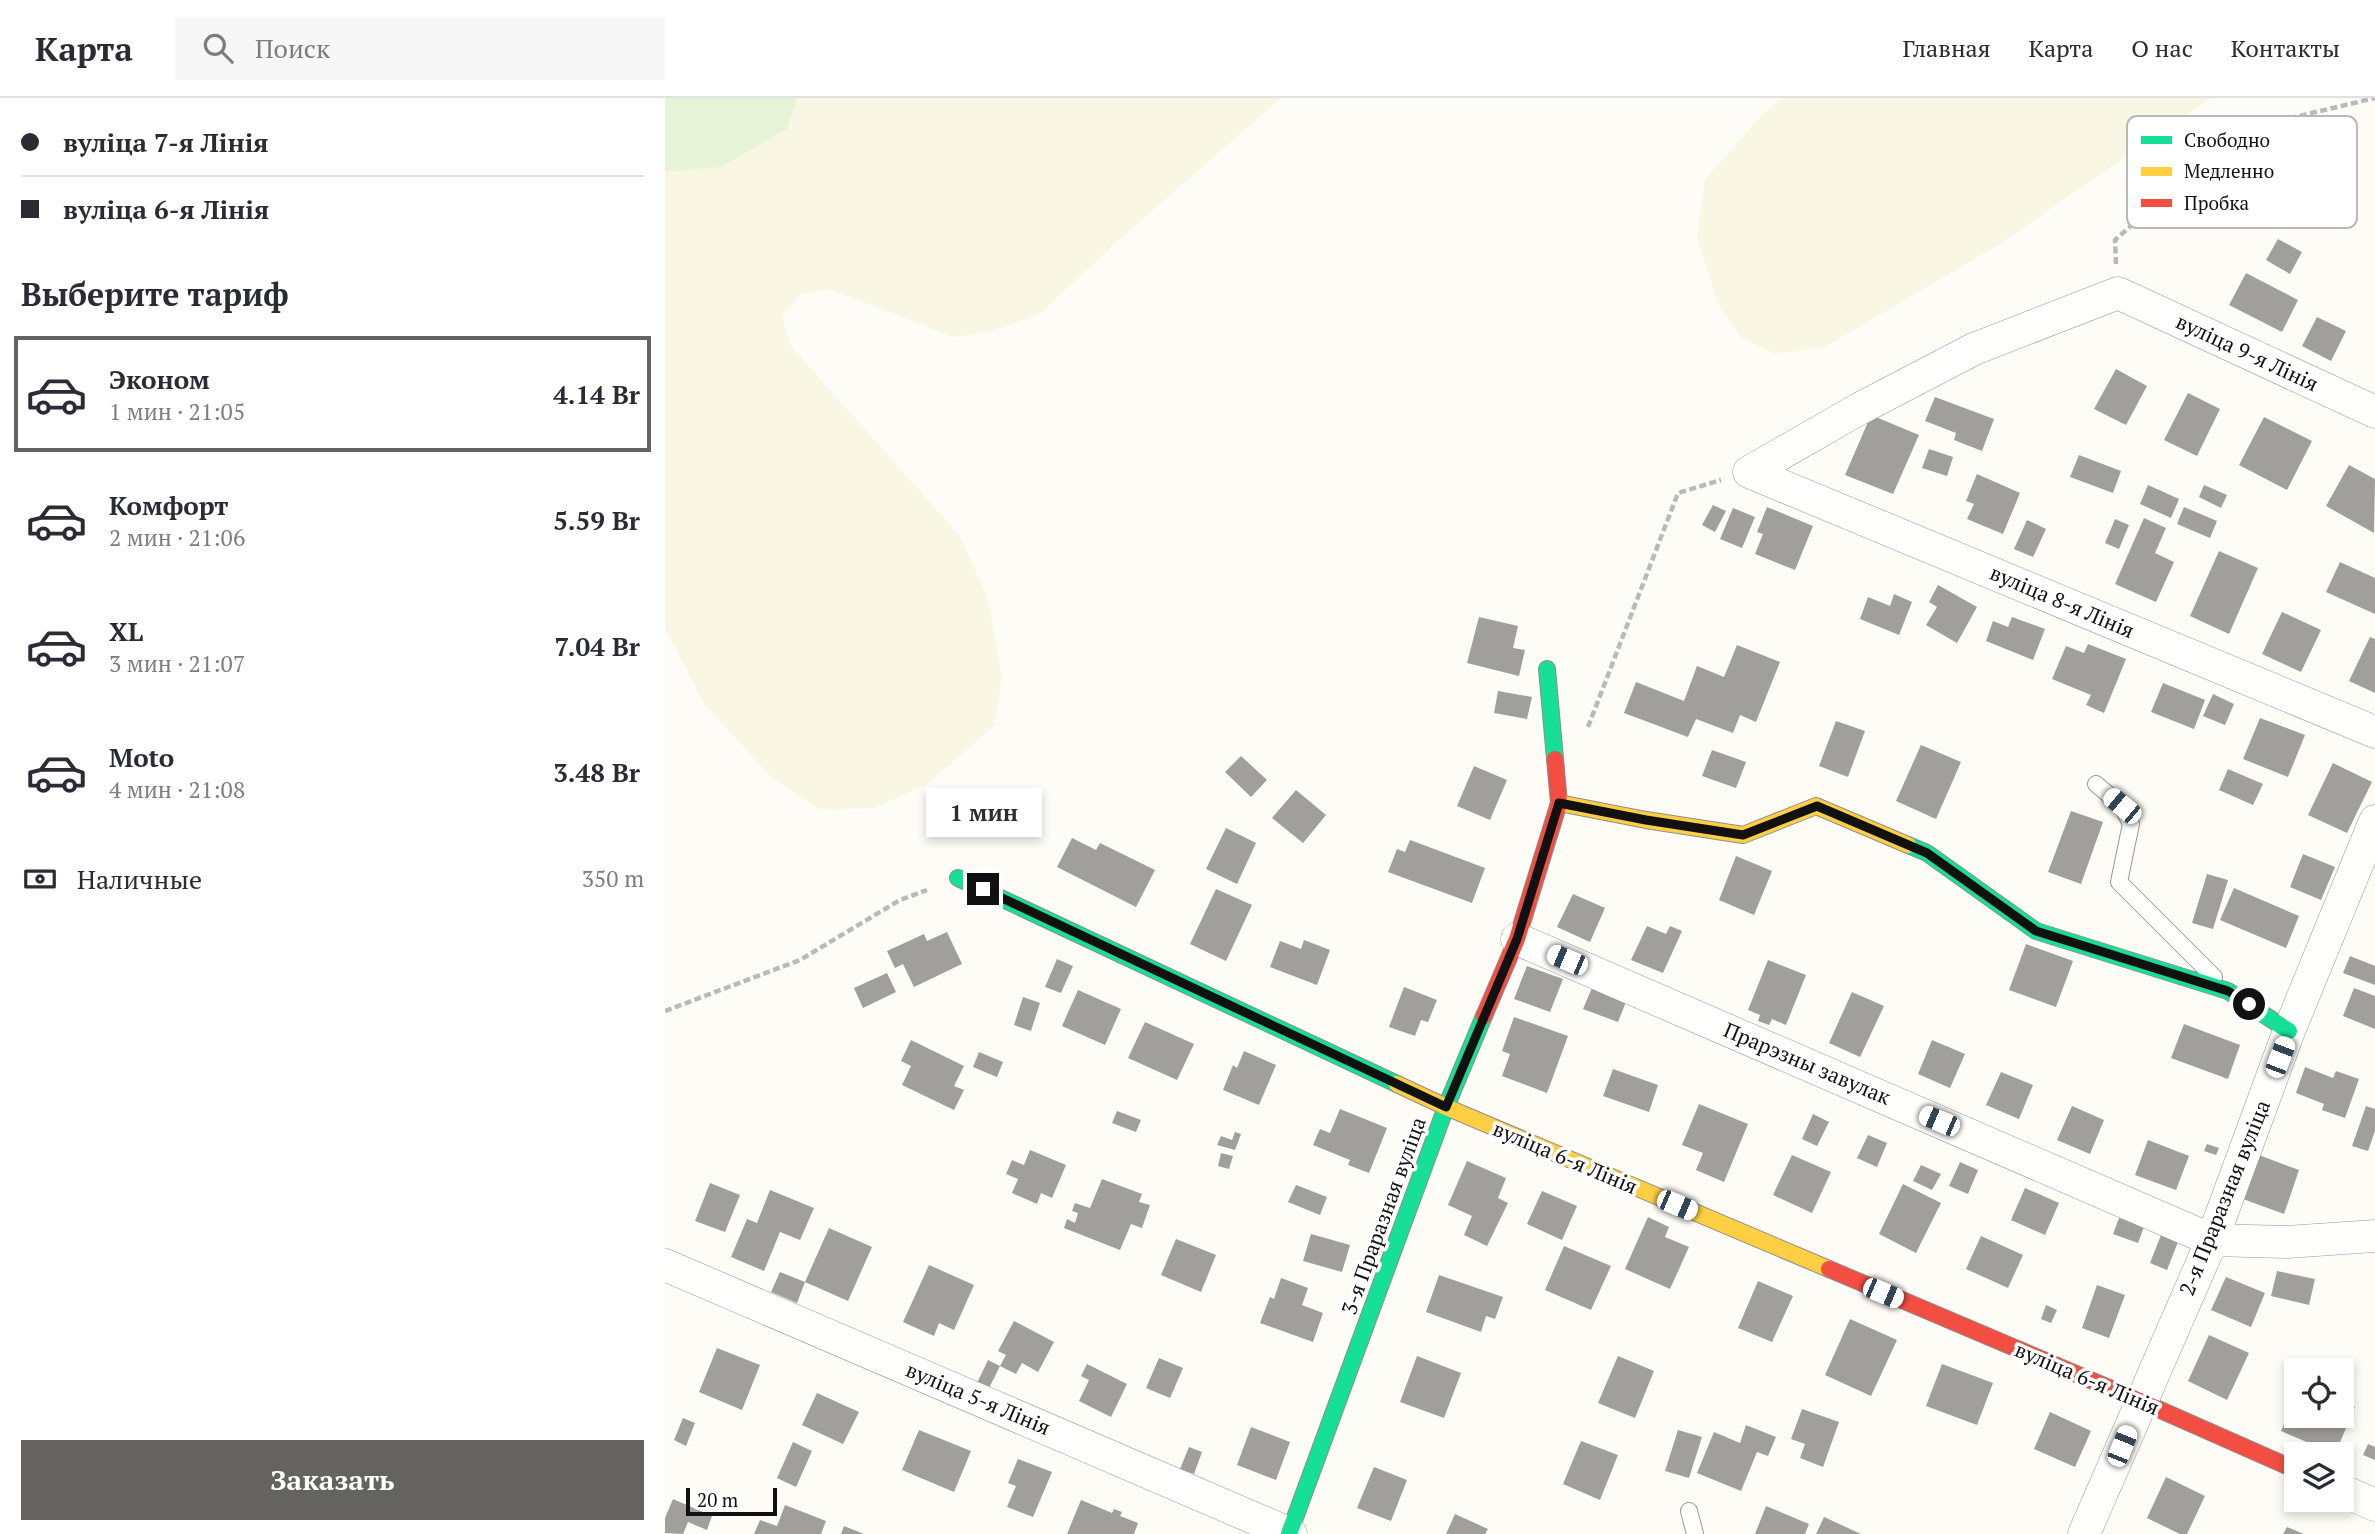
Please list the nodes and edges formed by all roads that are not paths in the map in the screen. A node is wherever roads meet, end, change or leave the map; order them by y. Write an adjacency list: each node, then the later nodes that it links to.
1 (2375, 412): 2 (street, вуліца 9-я Лінія)
2 (1749, 472): 4 (street, вуліца 8-я Лінія)
3 (1547, 669): 6 (street, 3-я Праразная вуліца)
4 (2375, 732)
5 (2096, 785): 10 (lane)
6 (1559, 803): 9 (street, 3-я Праразная вуліца); 10 (street)
7 (2375, 821): 11 (street, 2-я Праразная вуліца)
8 (958, 878): 12 (street, вуліца 6-я Лінія)
9 (1517, 939): 12 (street, 3-я Праразная вуліца); 14 (street, Прарэзны завулак)
10 (2228, 991): 11 (street)
11 (2290, 1031): 14 (street, 2-я Праразная вуліца)
12 (1446, 1107): 16 (street, вуліца 6-я Лінія); 21 (street, 3-я Праразная вуліца)
13 (2375, 1236): 14 (street)
14 (2212, 1240): 16 (street, 2-я Праразная вуліца)
15 (665, 1265): 21 (street, вуліца 5-я Лінія)
16 (2140, 1401): 17 (street, вуліца 6-я Лінія); 23 (street, 2-я Праразная вуліца)
17 (2284, 1465)
18 (2354, 1496): 19 (street)
19 (2375, 1505)
20 (1689, 1511): 22 (lane)
21 (1290, 1534)
22 (1695, 1534)
23 (2084, 1534)

